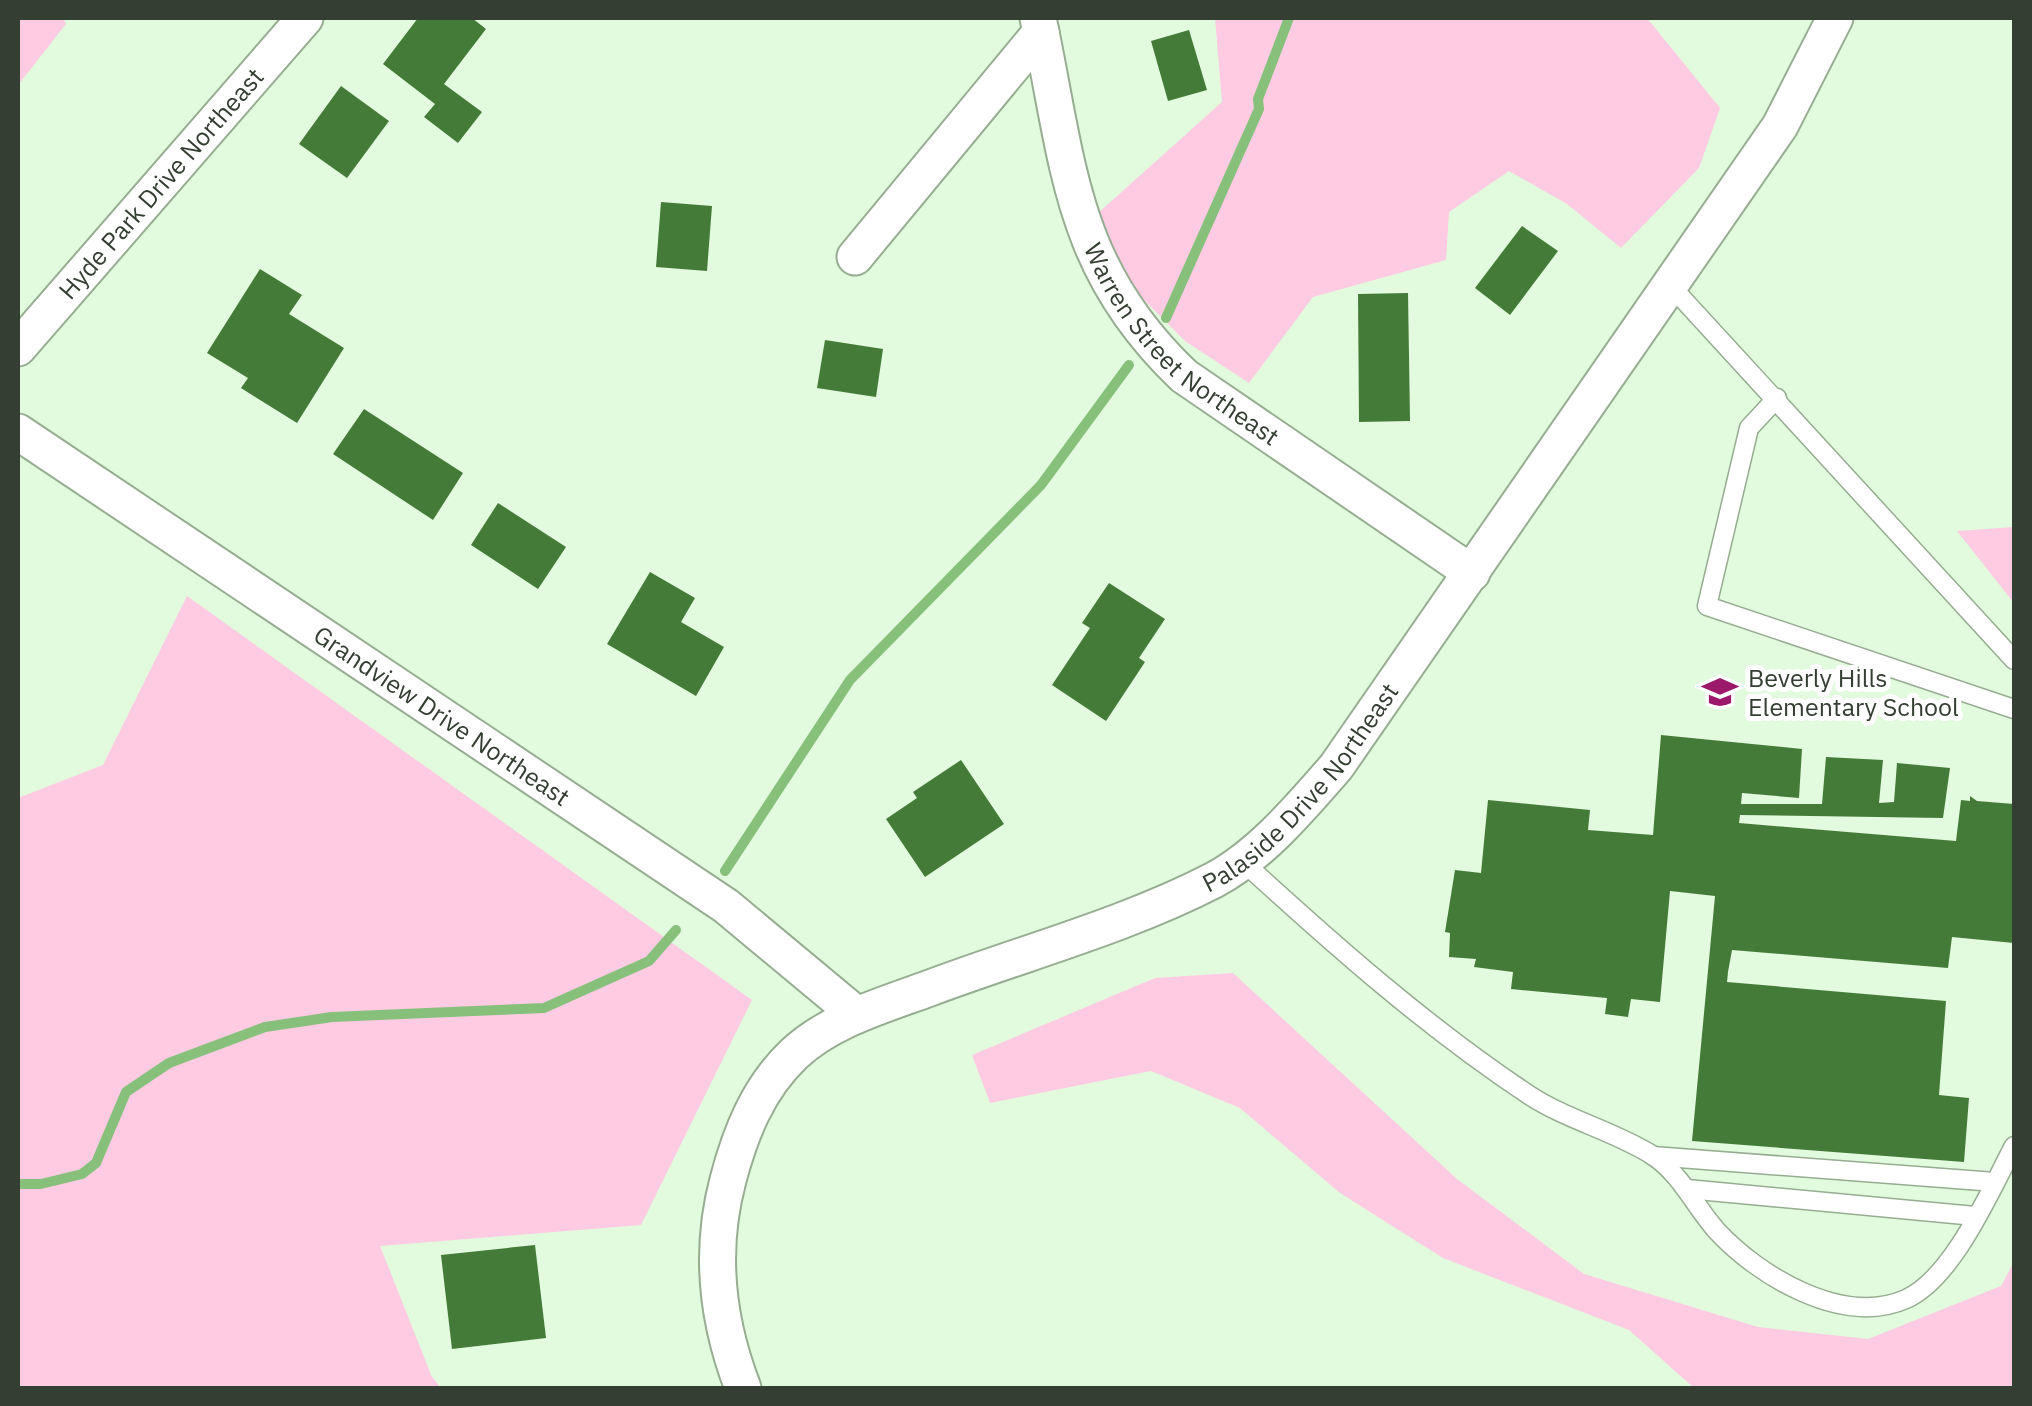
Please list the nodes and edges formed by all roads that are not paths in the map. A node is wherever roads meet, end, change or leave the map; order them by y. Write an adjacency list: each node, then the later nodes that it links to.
1 (304, 18): 6 (street, Hyde Park Drive Northeast)
2 (1835, 18): 5 (street, Palaside Drive Northeast)
3 (1039, 25): 4 (street); 9 (street, Warren Street Northeast)
4 (854, 257)
5 (1670, 286): 7 (lane); 9 (street, Palaside Drive Northeast)
6 (18, 348)
7 (1777, 398): 10 (lane); 11 (lane)
8 (18, 432): 13 (street, Grandview Drive Northeast)
9 (1472, 572): 12 (street, Palaside Drive Northeast)
10 (2014, 660)
11 (2014, 710)
12 (1242, 860): 13 (street, Palaside Drive Northeast); 15 (lane)
13 (857, 1015): 19 (street, Palaside Drive Northeast)
14 (2014, 1146): 16 (lane)
15 (1653, 1156): 16 (lane); 17 (lane)
16 (1995, 1182): 18 (lane)
17 (1686, 1189): 18 (lane); 18 (lane)
18 (1976, 1216)
19 (743, 1388)

